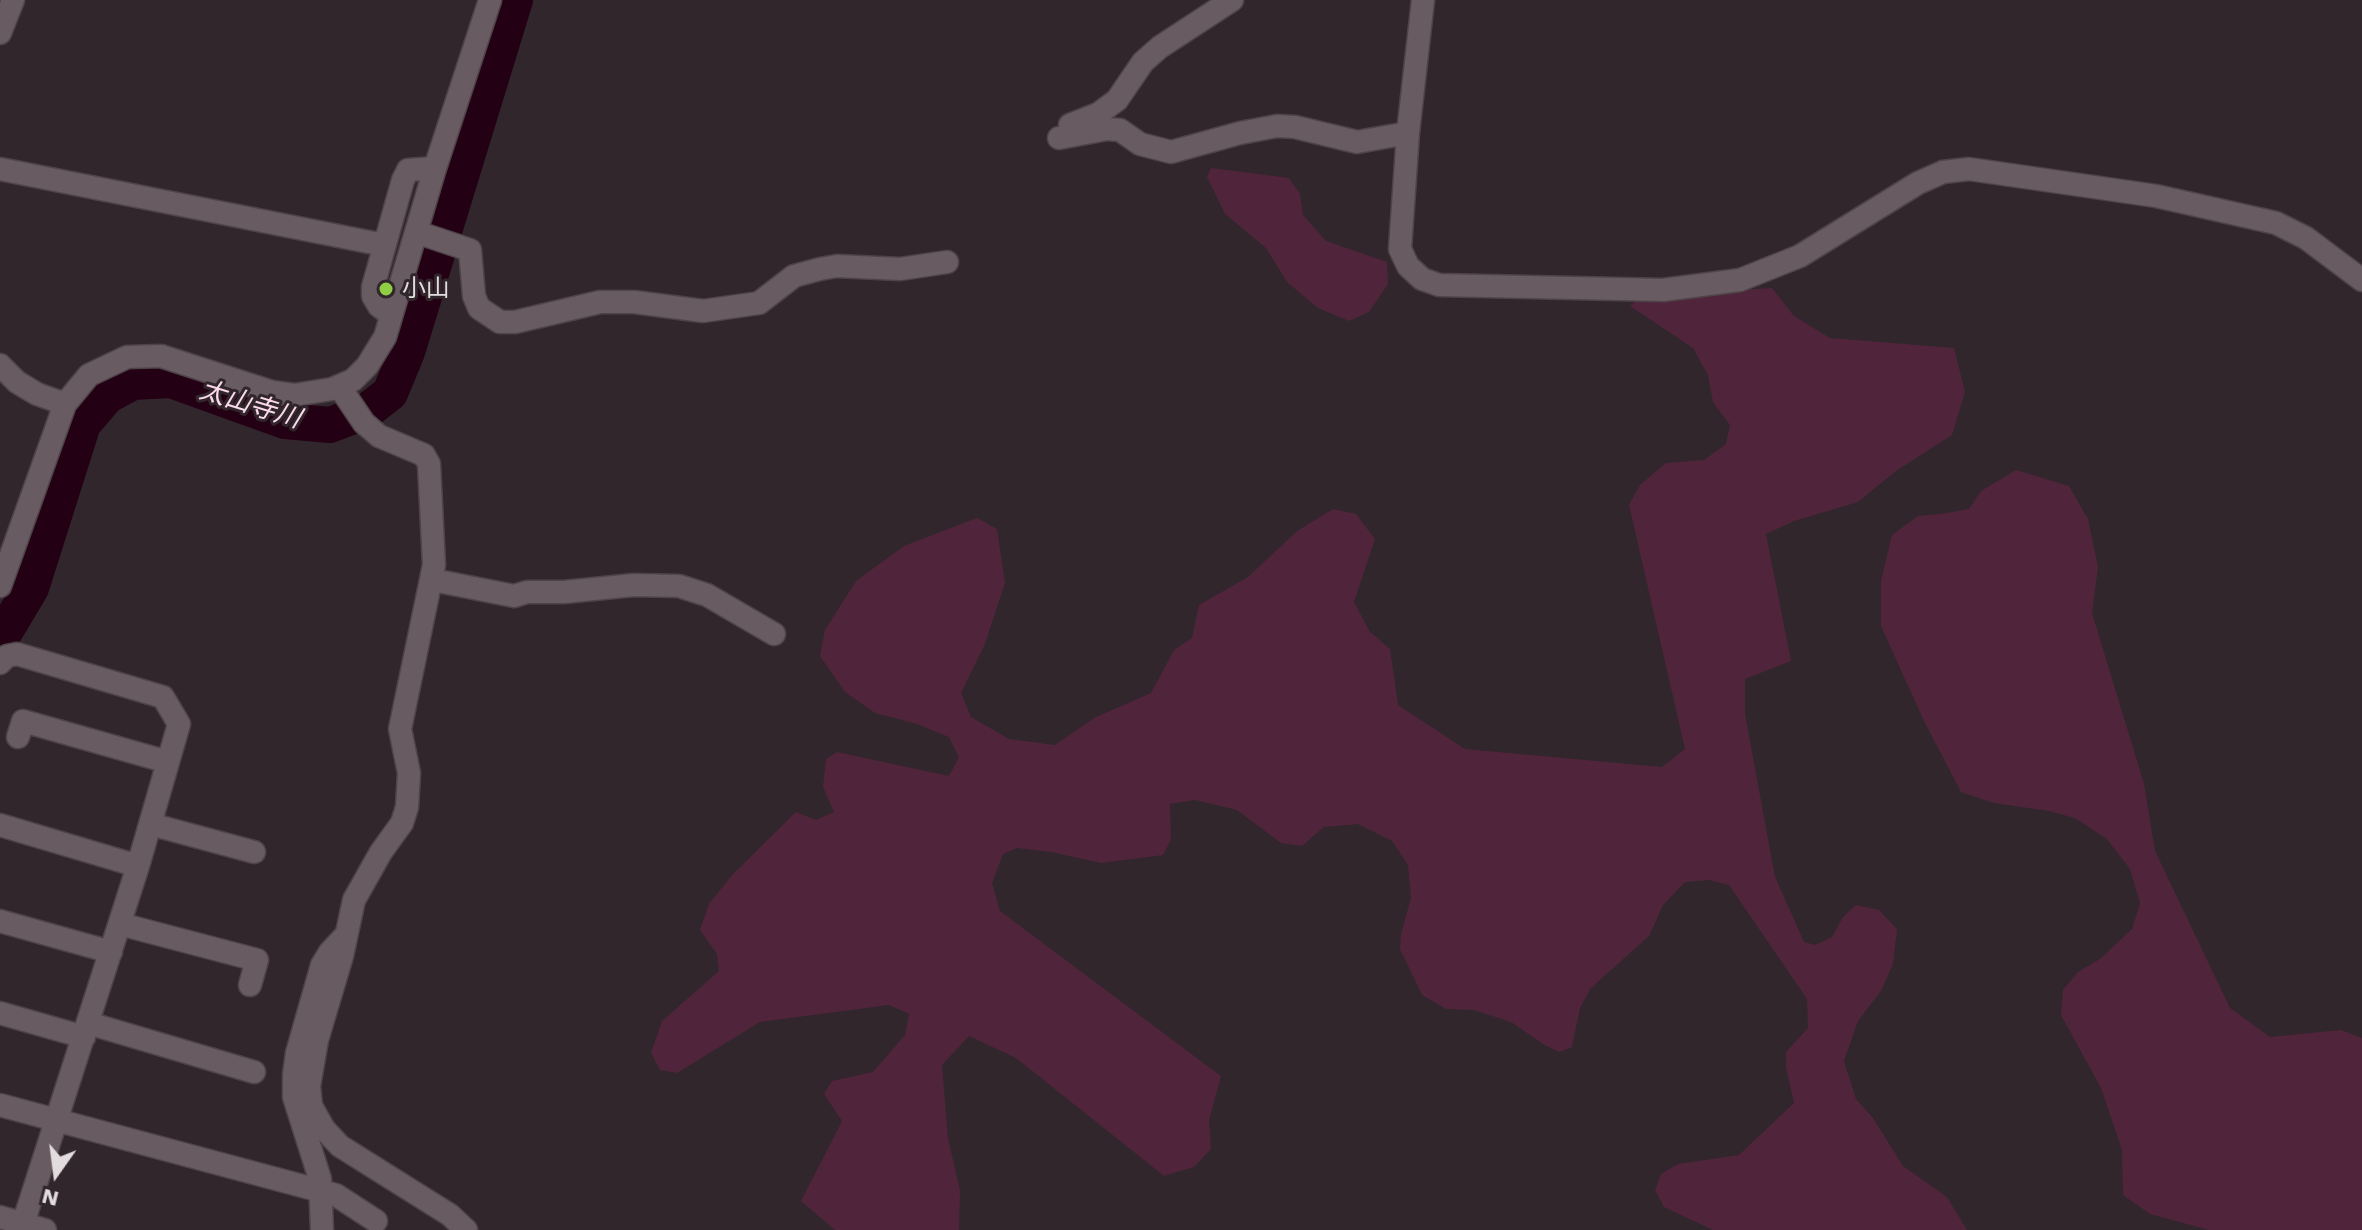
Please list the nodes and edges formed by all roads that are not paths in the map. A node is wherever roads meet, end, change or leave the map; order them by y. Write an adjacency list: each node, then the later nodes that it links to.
1 (13, 0): 5 (street)
2 (490, 0): 7 (street)
3 (1232, 0): 6 (street)
4 (1423, 0): 6 (street)
5 (0, 33)
6 (1408, 133): 12 (street)
7 (435, 168): 9 (street); 10 (street)
8 (0, 169): 10 (street)
9 (430, 236): 11 (street); 13 (street)
10 (384, 245): 13 (street)
11 (947, 262)
12 (2362, 280)
13 (391, 315): 15 (street)
14 (0, 365): 16 (street)
15 (339, 386): 16 (street); 17 (street)
16 (65, 404): 18 (street)
17 (433, 580): 19 (street); 29 (street)
18 (0, 586)
19 (774, 634)
20 (0, 663): 22 (street)
21 (18, 737): 22 (street)
22 (168, 762): 23 (street)
23 (150, 824): 25 (street); 26 (street)
24 (0, 825): 26 (street)
25 (254, 852)
26 (138, 866): 28 (street)
27 (0, 921): 30 (street)
28 (120, 924): 30 (street); 31 (street)
29 (346, 935): 37 (street); 42 (street)
30 (111, 952): 33 (street)
31 (250, 985)
32 (0, 1013): 33 (street)
33 (86, 1030): 34 (street); 36 (street)
34 (254, 1072)
35 (0, 1105): 36 (street)
36 (57, 1120): 37 (street); 40 (street)
37 (321, 1193): 39 (street); 41 (street)
38 (0, 1217): 40 (street)
39 (376, 1221)
40 (30, 1228)
41 (322, 1230)
42 (466, 1230)

